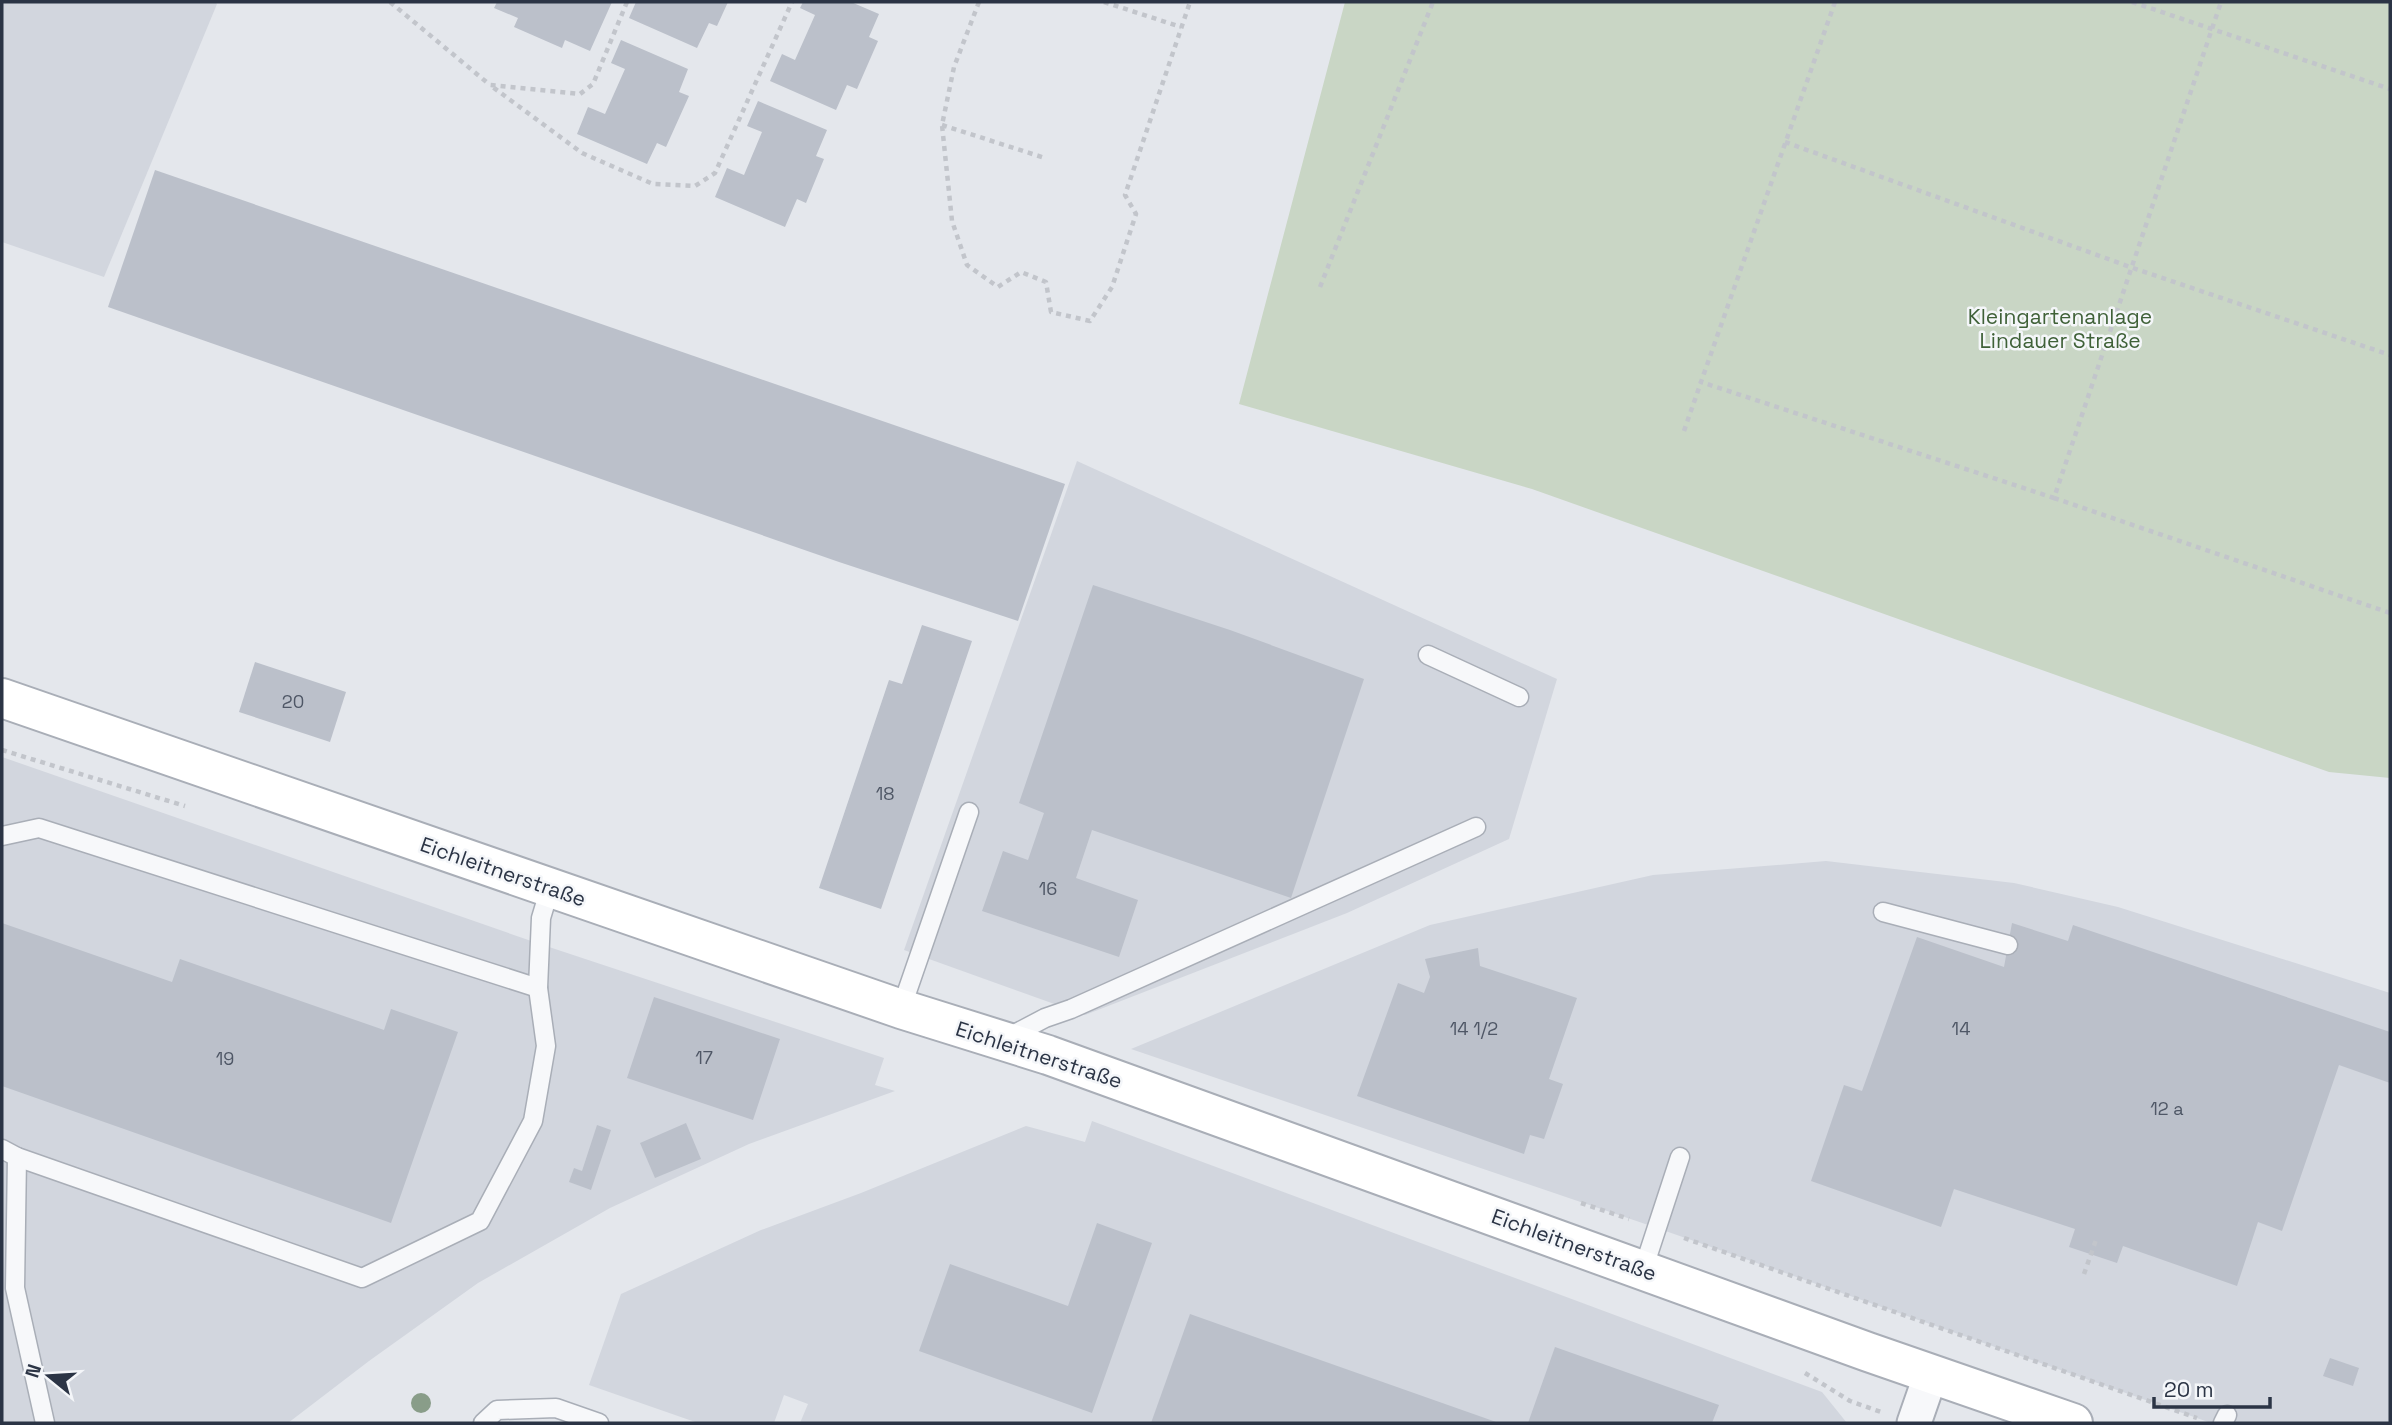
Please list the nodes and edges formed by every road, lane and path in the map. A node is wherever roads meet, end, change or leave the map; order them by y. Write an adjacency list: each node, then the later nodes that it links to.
1 (390, 2): 14 (path)
2 (627, 2): 14 (path)
3 (792, 2): 14 (path)
4 (969, 2): 11 (path)
5 (1104, 2): 12 (path)
6 (1189, 2): 12 (path)
7 (1433, 2): 20 (path)
8 (1835, 2): 17 (path)
9 (2132, 2): 13 (path)
10 (2221, 2): 13 (path)
11 (978, 3): 16 (path)
12 (1181, 27): 16 (path)
13 (2212, 29): 15 (path); 19 (path)
14 (490, 85)
15 (2390, 89)
16 (942, 125): 18 (path)
17 (1785, 142): 19 (path); 22 (path)
18 (1045, 158)
19 (2133, 268): 21 (path); 24 (path)
20 (1320, 286)
21 (2390, 355)
22 (1701, 382): 23 (path); 24 (path)
23 (1684, 432)
24 (2054, 498): 25 (path)
25 (2390, 613)
26 (1428, 655): 27 (lane)
27 (1519, 697)
28 (2, 698): 32 (main road, Eichleitnerstraße)
29 (969, 812): 36 (lane)
30 (1476, 827): 37 (lane)
31 (2, 836): 35 (lane)
32 (550, 888): 35 (lane); 36 (main road, Eichleitnerstraße)
33 (1883, 912): 34 (lane)
34 (2008, 945)
35 (538, 988): 38 (lane)
36 (901, 1009): 37 (main road, Eichleitnerstraße)
37 (1000, 1041): 41 (main road, Eichleitnerstraße)
38 (10, 1153): 46 (lane)
39 (1680, 1157): 41 (lane)
40 (2097, 1237): 42 (path)
41 (1643, 1270): 44 (main road, Eichleitnerstraße)
42 (2084, 1274)
43 (1885, 1308): 45 (path)
44 (1931, 1374): 49 (street); 50 (main road, Eichleitnerstraße)
45 (2199, 1419)
46 (45, 1423)
47 (483, 1423): 48 (lane)
48 (599, 1423)
49 (1914, 1423)
50 (2073, 1423)

